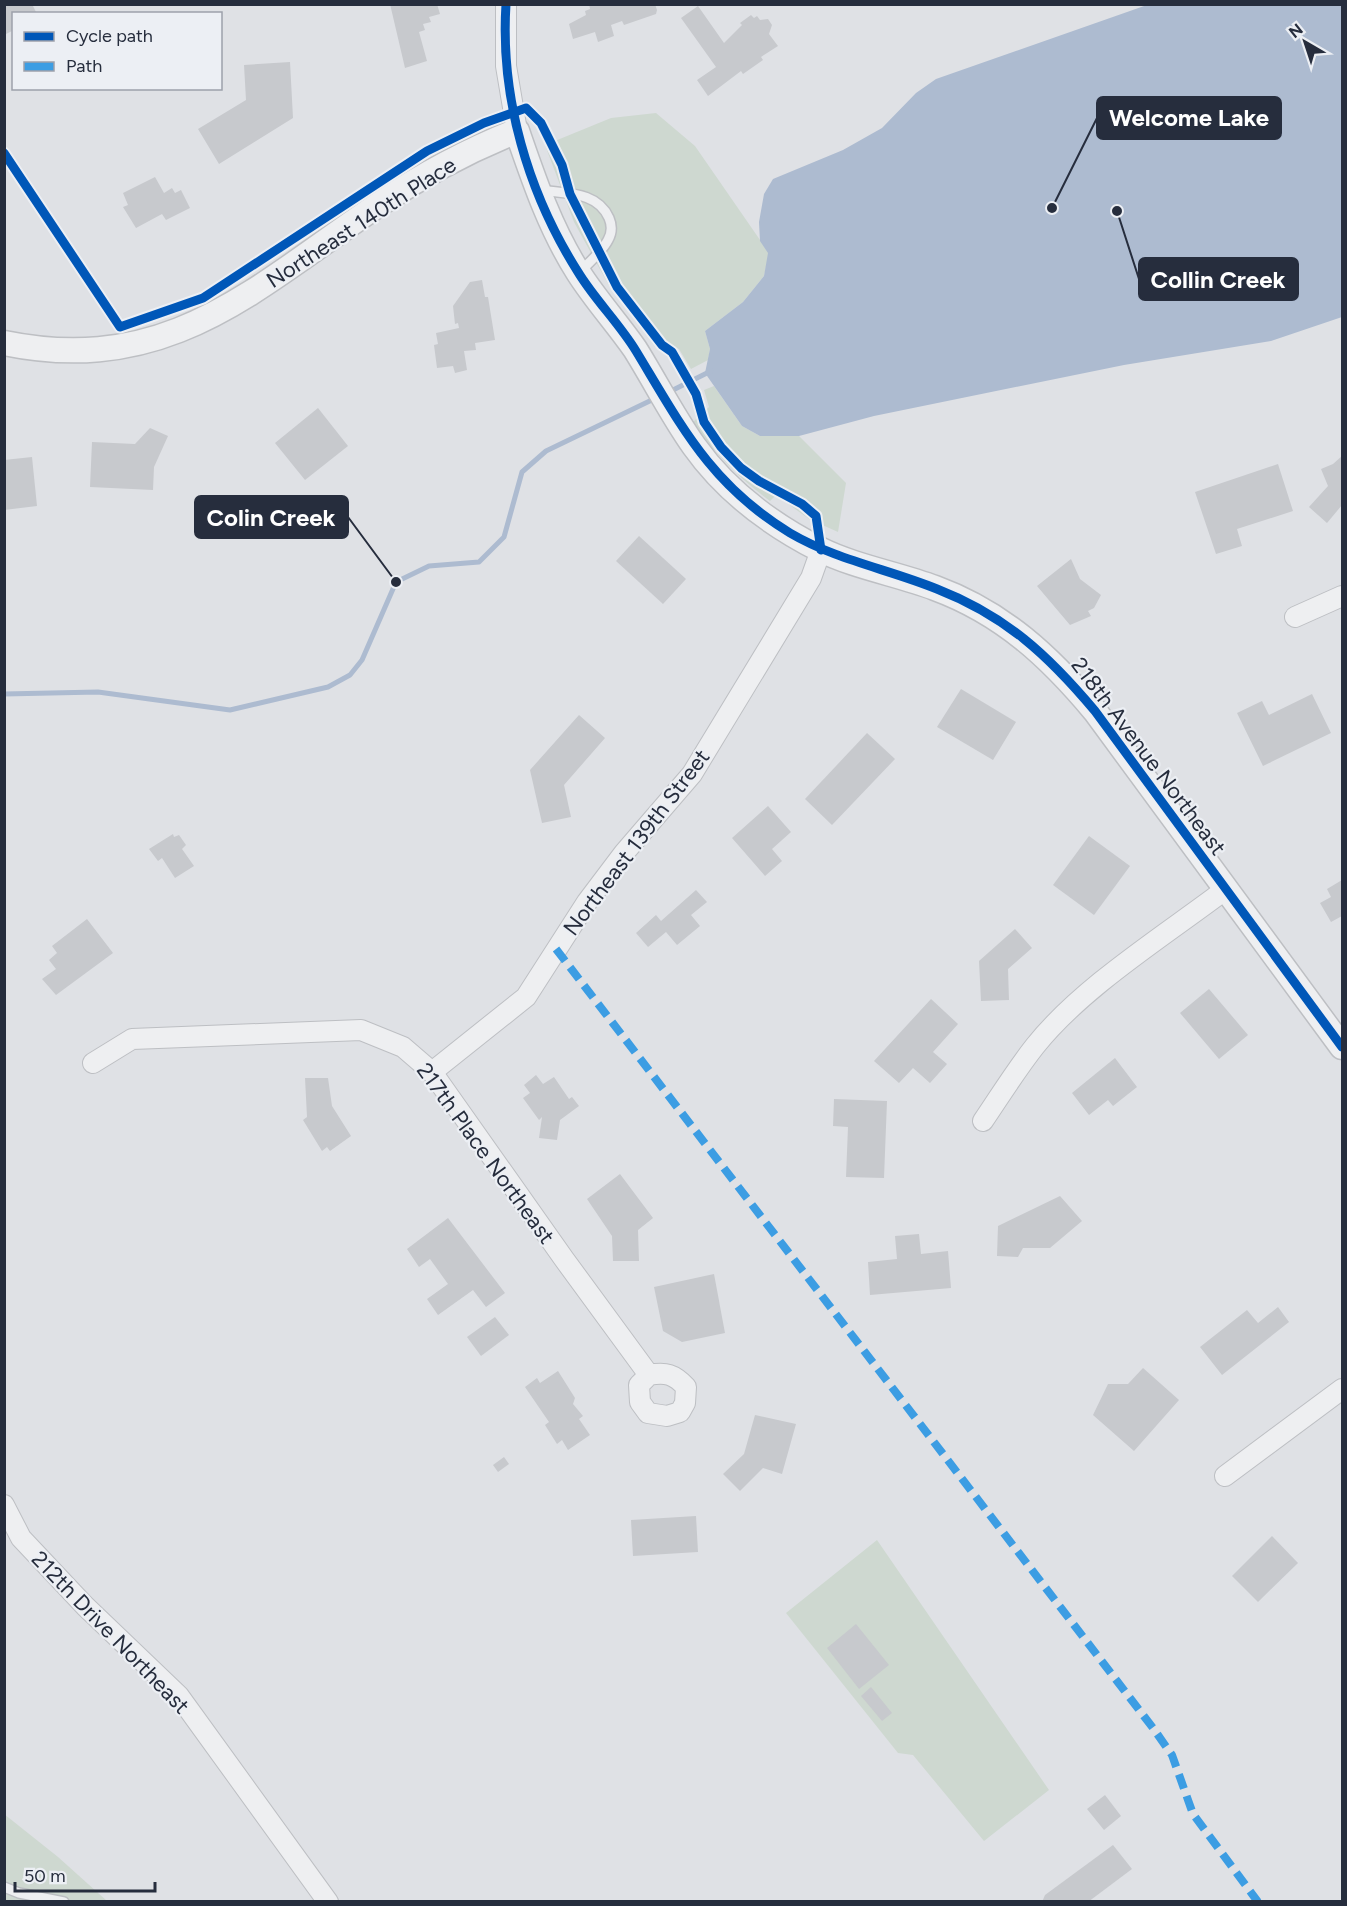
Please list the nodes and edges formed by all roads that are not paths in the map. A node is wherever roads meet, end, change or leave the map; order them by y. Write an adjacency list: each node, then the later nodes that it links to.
1 (506, 4): 2 (street)
2 (517, 131): 3 (street, 218th Avenue Northeast); 5 (street, Northeast 140th Place)
3 (537, 190): 4 (street, 218th Avenue Northeast); 4 (lane)
4 (579, 274): 6 (street, 218th Avenue Northeast)
5 (4, 343)
6 (821, 550): 9 (street, 218th Avenue Northeast); 12 (street, Northeast 139th Street)
7 (1342, 596): 8 (street)
8 (1295, 617)
9 (1226, 889): 10 (street, 218th Avenue Northeast); 13 (street)
10 (1341, 1040)
11 (93, 1063): 12 (street, 217th Place Northeast)
12 (432, 1072): 14 (street, 217th Place Northeast)
13 (982, 1121)
14 (650, 1375)
15 (1342, 1389): 16 (street)
16 (1225, 1476)
17 (4, 1505): 20 (street, 212th Drive Northeast)
18 (4, 1887): 19 (lane)
19 (64, 1902)
20 (328, 1902)

